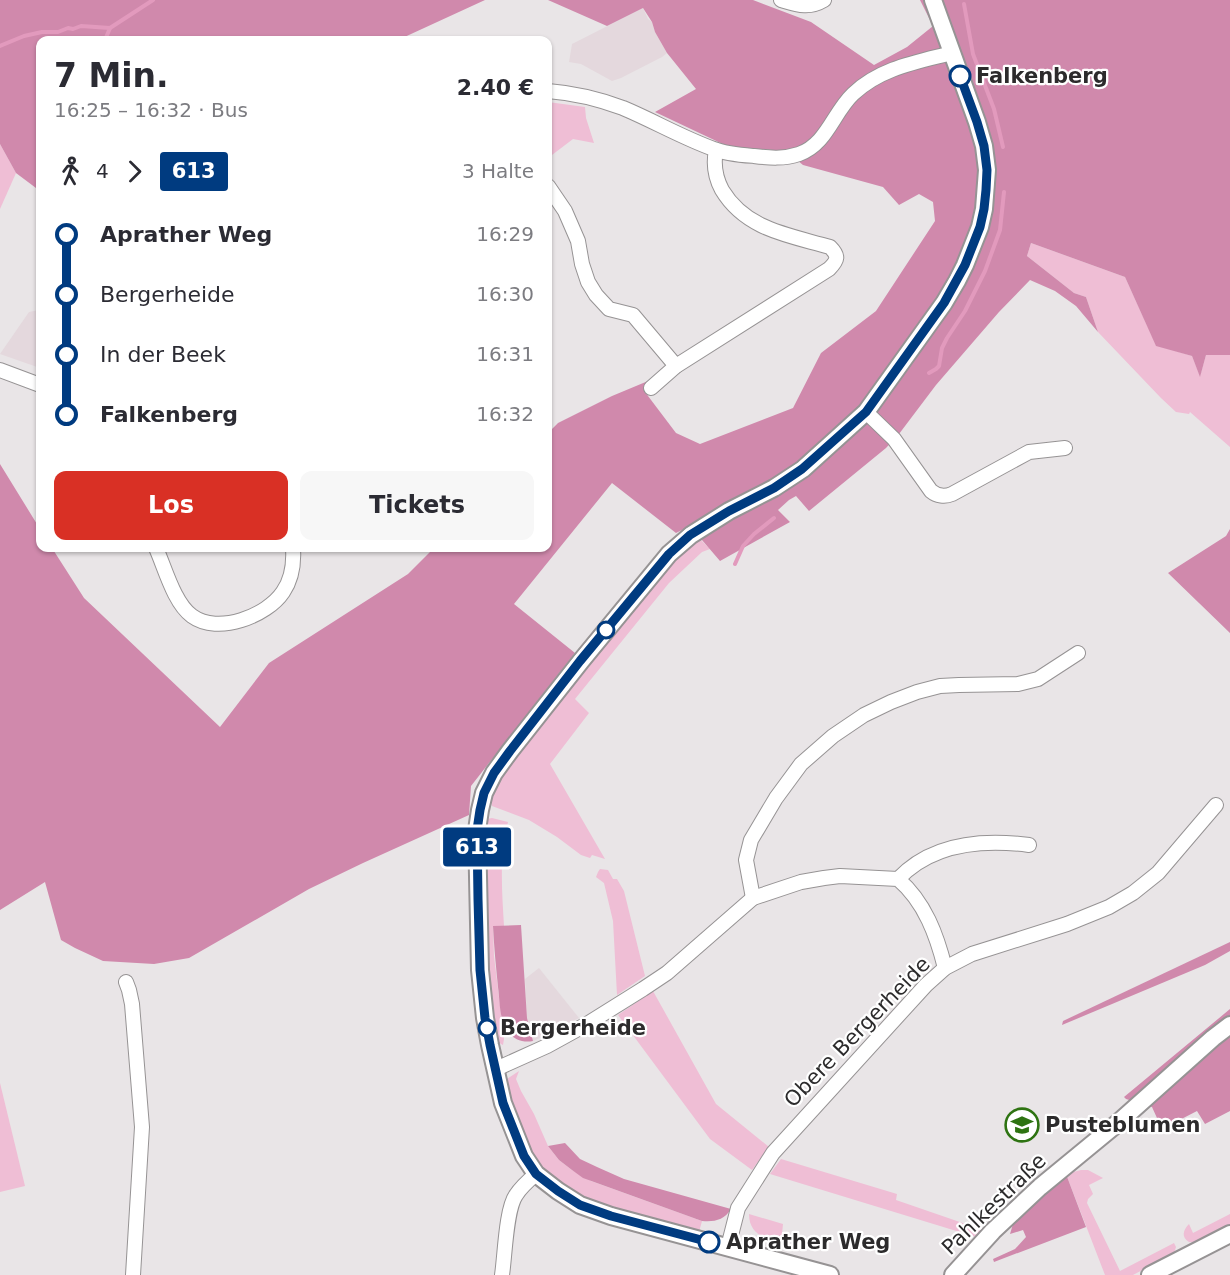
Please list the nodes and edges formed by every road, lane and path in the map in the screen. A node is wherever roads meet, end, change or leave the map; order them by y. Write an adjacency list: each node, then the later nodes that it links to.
1 (781, 0): 2 (street)
2 (824, 0)
3 (933, 0): 4 (street)
4 (952, 53): 6 (street); 12 (street)
5 (552, 91): 6 (street)
6 (716, 150): 8 (street)
7 (552, 192): 8 (street)
8 (676, 366): 11 (street)
9 (0, 370): 10 (street)
10 (36, 384)
11 (651, 388)
12 (866, 412): 13 (street); 24 (street)
13 (1065, 448)
14 (158, 552): 15 (street)
15 (293, 552)
16 (1078, 653): 20 (street)
17 (1216, 806): 21 (street, Obere Bergerheide)
18 (1029, 845): 19 (street)
19 (898, 879): 20 (street); 21 (street)
20 (753, 898): 24 (street)
21 (945, 968): 27 (street, Obere Bergerheide)
22 (126, 982): 28 (street)
23 (1230, 1025): 31 (street, Pahlkestraße)
24 (496, 1069): 25 (street)
25 (536, 1174): 27 (street); 29 (street)
26 (1230, 1234): 32 (street)
27 (728, 1247): 30 (street)
28 (133, 1275)
29 (502, 1275)
30 (830, 1275)
31 (953, 1275)
32 (1150, 1275)

